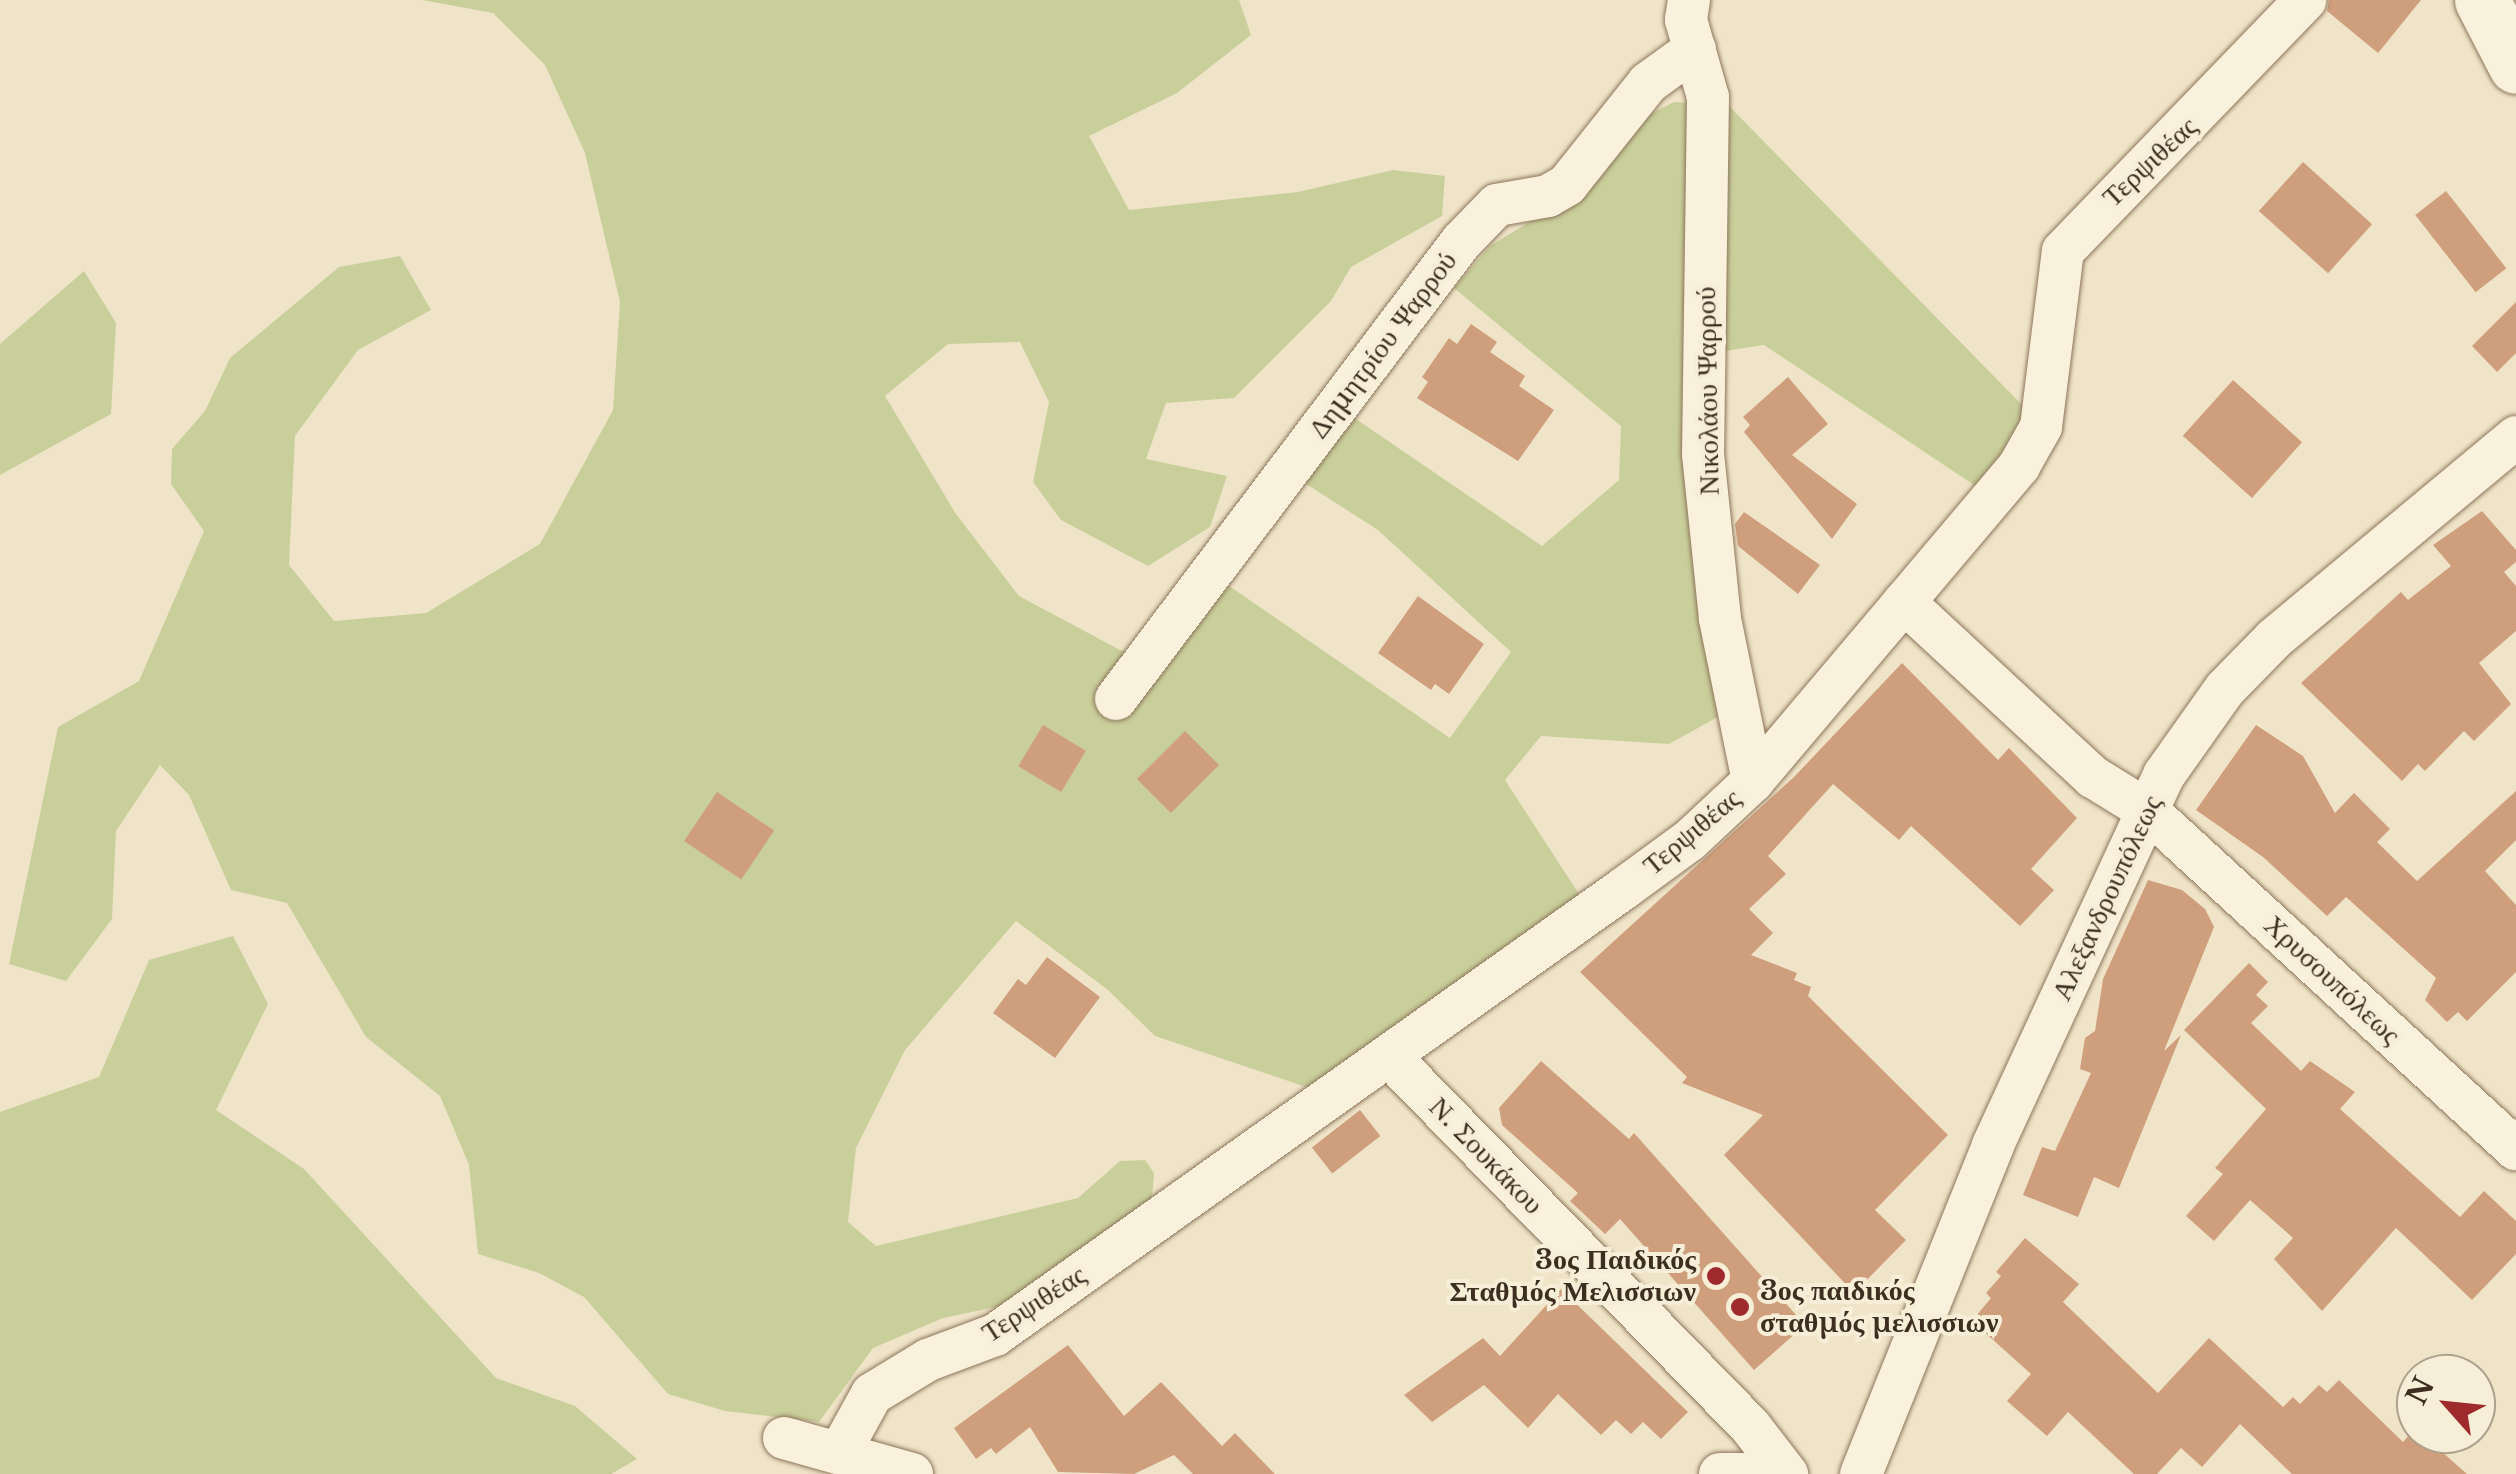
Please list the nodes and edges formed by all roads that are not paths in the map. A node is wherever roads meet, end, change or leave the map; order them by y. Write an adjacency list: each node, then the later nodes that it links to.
1 (1689, 0): 4 (street, Νικολάου Ψαρρού)
2 (2304, 0): 7 (street, Τερψιθέας)
3 (2482, 0): 5 (street)
4 (1695, 49): 8 (street, Δημητρίου Ψαρρού); 9 (street, Νικολάου Ψαρρού)
5 (2516, 66)
6 (2516, 437): 10 (street, Αλεξανδρουπόλεως)
7 (1904, 602): 9 (street, Τερψιθέας); 10 (street, Χρυσουπόλεως)
8 (1116, 699)
9 (1753, 780): 11 (street, Τερψιθέας)
10 (2148, 811): 12 (street, Χρυσουπόλεως); 15 (street, Αλεξανδρουπόλεως)
11 (1390, 1057): 14 (street, Τερψιθέας); 19 (street, Ν. Σουκάκου)
12 (2516, 1149)
13 (784, 1438): 14 (street)
14 (840, 1452): 16 (street)
15 (1872, 1471)
16 (912, 1474)
17 (1720, 1474): 18 (street)
18 (1748, 1474)
19 (1787, 1474)

